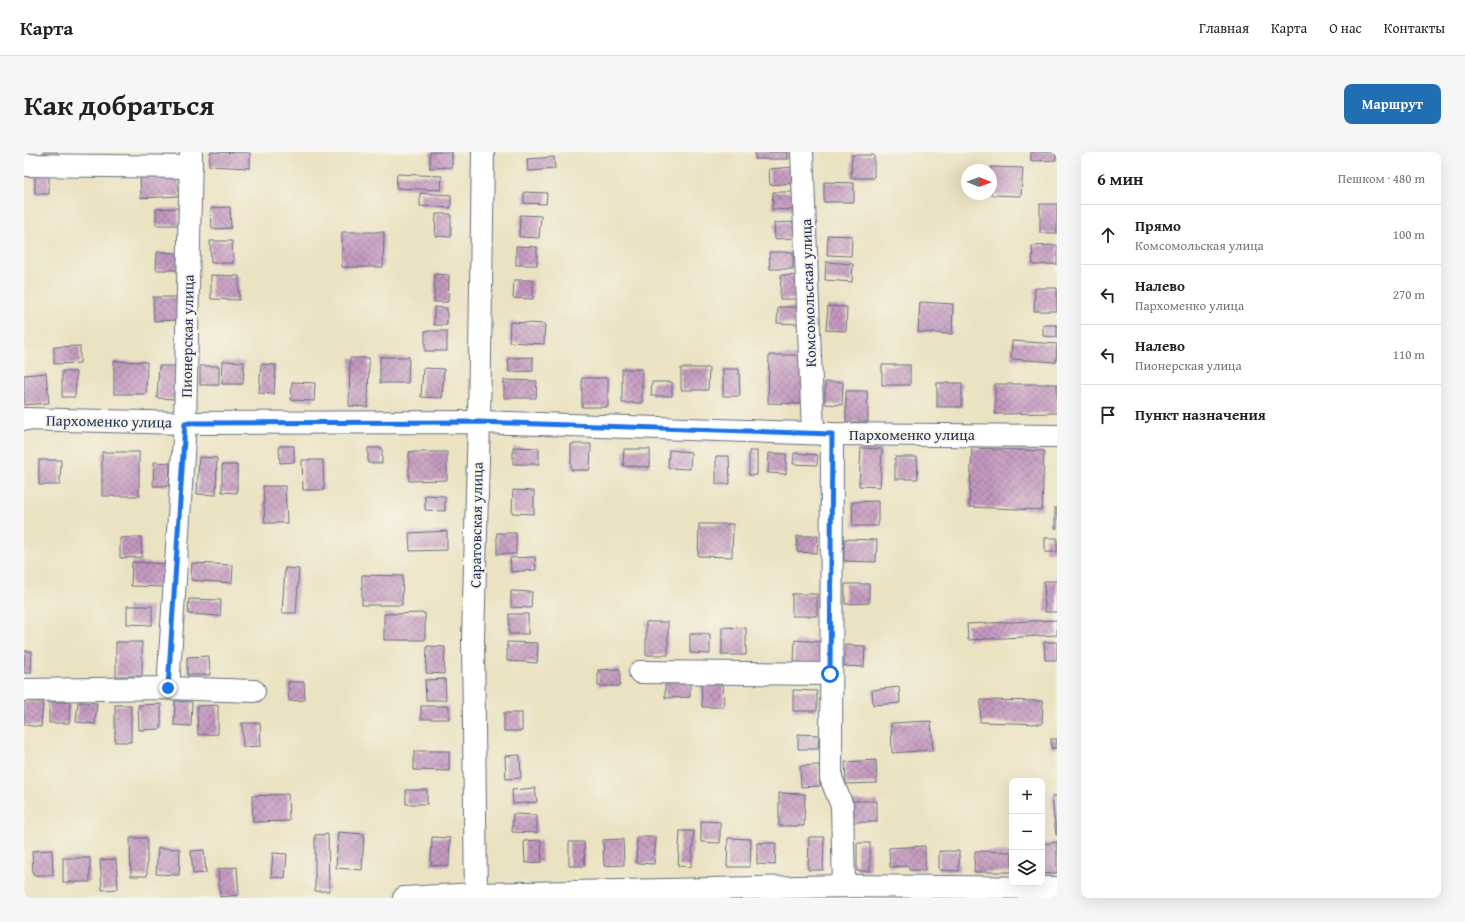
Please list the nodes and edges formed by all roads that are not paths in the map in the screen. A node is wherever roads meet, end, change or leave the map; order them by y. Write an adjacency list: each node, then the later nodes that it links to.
1 (483, 152): 6 (street, Саратовская улица)
2 (802, 152): 8 (street, Комсомольская улица)
3 (191, 160): 4 (street); 7 (street, Пионерская улица)
4 (24, 165)
5 (24, 419): 7 (street, Пархоменко улица)
6 (479, 422): 7 (street, Пархоменко улица); 8 (street, Пархоменко улица); 17 (street, Саратовская улица)
7 (185, 423): 12 (street, Пионерская улица)
8 (822, 434): 9 (street, Пархоменко улица); 11 (street, Комсомольская улица)
9 (1057, 436)
10 (640, 672): 11 (street)
11 (830, 674): 15 (street, Комсомольская улица)
12 (168, 688): 13 (street); 14 (street)
13 (24, 690)
14 (254, 691)
15 (844, 886): 16 (street); 17 (street)
16 (1057, 888)
17 (476, 896): 18 (street)
18 (404, 898)

